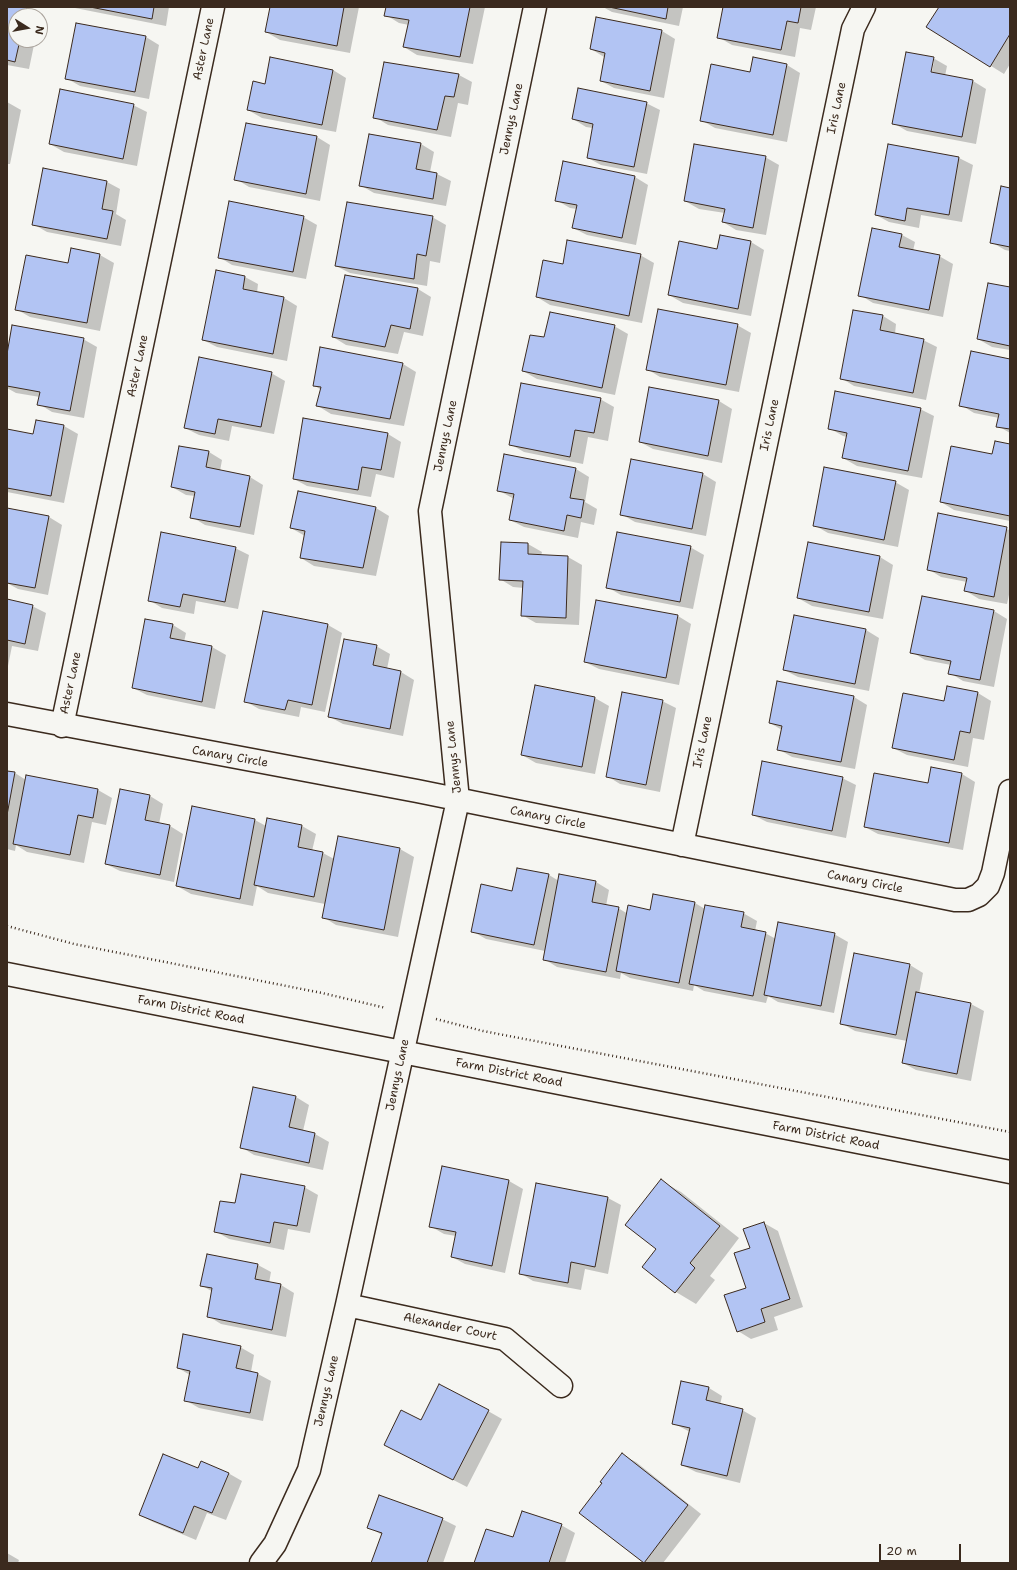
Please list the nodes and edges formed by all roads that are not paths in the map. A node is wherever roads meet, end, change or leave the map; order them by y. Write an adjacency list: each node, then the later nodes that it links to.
1 (213, 7): 5 (street, Aster Lane)
2 (535, 7): 7 (street, Jennys Lane)
3 (864, 7): 8 (street, Iris Lane)
4 (7, 714): 5 (street, Canary Circle)
5 (62, 726): 7 (street, Canary Circle)
6 (1010, 791): 8 (street, Canary Circle)
7 (458, 800): 8 (street, Canary Circle); 10 (street, Jennys Lane)
8 (682, 845)
9 (7, 974): 10 (street, Farm District Road)
10 (403, 1052): 11 (street, Farm District Road); 12 (street, Jennys Lane)
11 (1010, 1172)
12 (347, 1305): 13 (street, Alexander Court); 14 (street, Jennys Lane)
13 (561, 1386)
14 (261, 1563)

